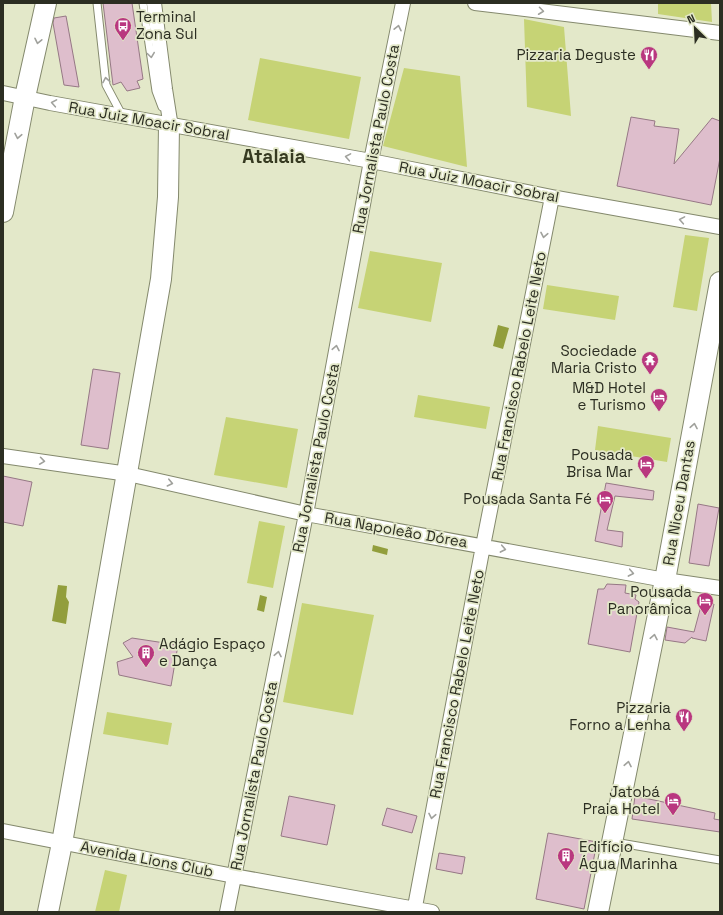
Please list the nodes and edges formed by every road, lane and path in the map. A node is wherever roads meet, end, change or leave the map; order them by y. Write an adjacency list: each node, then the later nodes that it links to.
1 (46, 3): 9 (street, one-way to 9)
2 (97, 3): 10 (lane, one-way to 2)
3 (144, 3): 11 (lane, one-way to 11)
4 (154, 3): 11 (street)
5 (403, 3): 12 (street, Rua Jornalista Paulo Costa, one-way to 5)
6 (475, 3): 7 (street, one-way to 7)
7 (720, 33)
8 (3, 93): 9 (street, Rua Juiz Moacir Sobral)
9 (25, 97): 10 (street, Rua Juiz Moacir Sobral, one-way to 9); 14 (street, one-way to 14)
10 (122, 115): 11 (street, Rua Juiz Moacir Sobral)
11 (170, 123): 12 (street, Rua Juiz Moacir Sobral, one-way to 11); 18 (street)
12 (371, 161): 13 (street, Rua Juiz Moacir Sobral); 19 (street, Rua Jornalista Paulo Costa, one-way to 12)
13 (552, 197): 15 (street, Rua Juiz Moacir Sobral, one-way to 13); 20 (street, Rua Francisco Rabelo Leite Neto, one-way to 20)
14 (3, 212)
15 (720, 227)
16 (720, 282): 21 (street, Rua Niceu Dantas, one-way to 16)
17 (3, 456): 18 (street, Rua Napoleão Dórea, one-way to 18)
18 (128, 474): 19 (street, Rua Napoleão Dórea, one-way to 19); 25 (street)
19 (306, 514): 20 (street, Rua Napoleão Dórea); 27 (street, Rua Jornalista Paulo Costa, one-way to 19)
20 (483, 546): 21 (street, Rua Napoleão Dórea, one-way to 21); 28 (street, Rua Francisco Rabelo Leite Neto, one-way to 28)
21 (665, 580): 22 (street, Rua Napoleão Dórea); 24 (street, Rua Niceu Dantas, one-way to 21)
22 (720, 588)
23 (3, 831): 25 (street, Avenida Lions Club)
24 (612, 842): 26 (lane); 32 (street, Rua Niceu Dantas)
25 (62, 843): 27 (street, Avenida Lions Club); 29 (street)
26 (720, 860)
27 (234, 876): 28 (street, Avenida Lions Club); 30 (street, Rua Jornalista Paulo Costa)
28 (414, 910): 31 (street, Avenida Lions Club)
29 (48, 912)
30 (227, 912)
31 (432, 912)
32 (598, 912)

